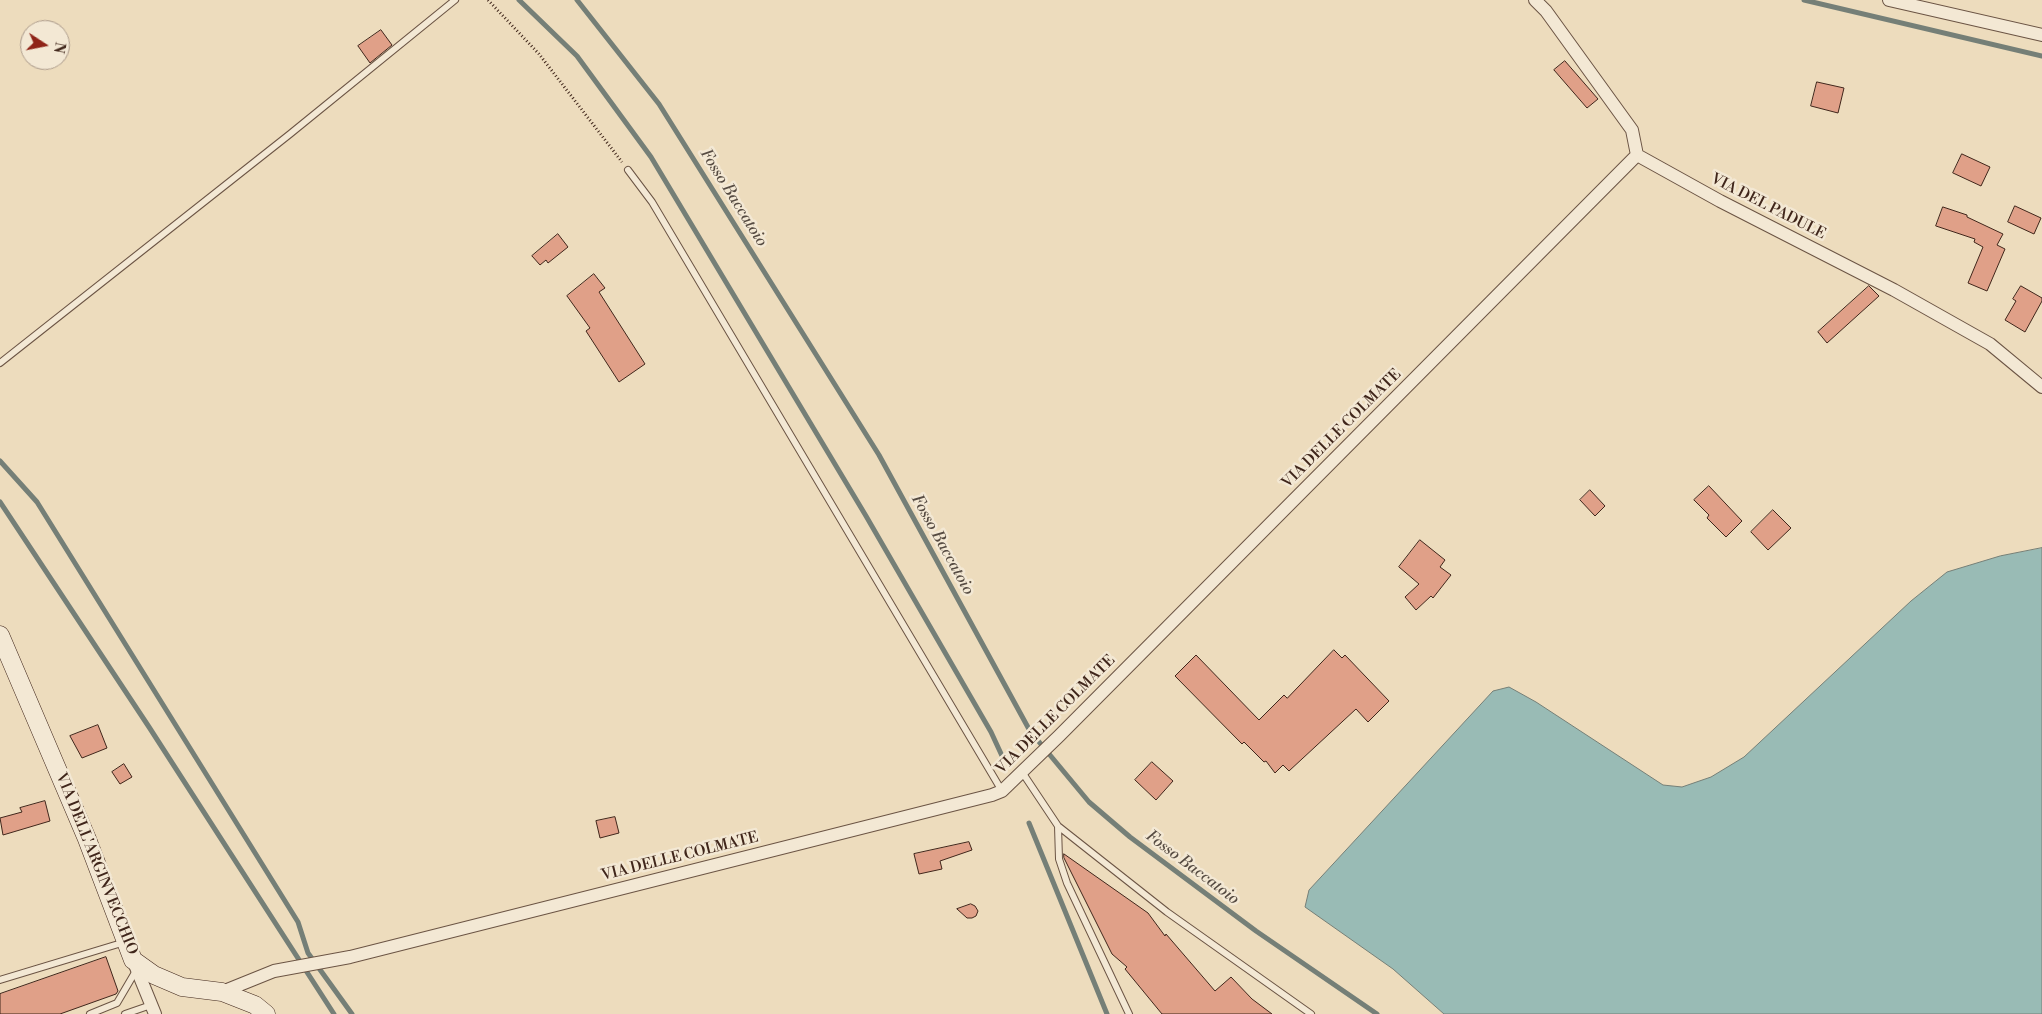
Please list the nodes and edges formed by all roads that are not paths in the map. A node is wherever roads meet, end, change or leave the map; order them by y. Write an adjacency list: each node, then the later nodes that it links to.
1 (455, 0): 7 (lane)
2 (1535, 0): 5 (street)
3 (1889, 0): 4 (street)
4 (2042, 35)
5 (1636, 155): 8 (street, VIA DEL PADULE); 10 (street, VIA DELLE COLMATE)
6 (628, 170): 11 (lane)
7 (0, 363)
8 (2042, 387)
9 (0, 635): 13 (main road, VIA DELL'ARGINVECCHIO)
10 (1022, 772): 11 (street, VIA DELLE COLMATE); 12 (lane)
11 (1002, 790): 16 (street, VIA DELLE COLMATE)
12 (1058, 826): 21 (lane); 22 (lane)
13 (126, 941): 14 (main road, VIA DELL'ARGINVECCHIO); 15 (lane)
14 (135, 964): 16 (main road, VIA DELL'ARGINVECCHIO); 17 (street); 18 (lane)
15 (0, 980)
16 (222, 992): 20 (main road, VIA DELL'ARGINVECCHIO)
17 (153, 1009): 19 (lane)
18 (90, 1014)
19 (125, 1014)
20 (266, 1014)
21 (1129, 1014)
22 (1311, 1014)

